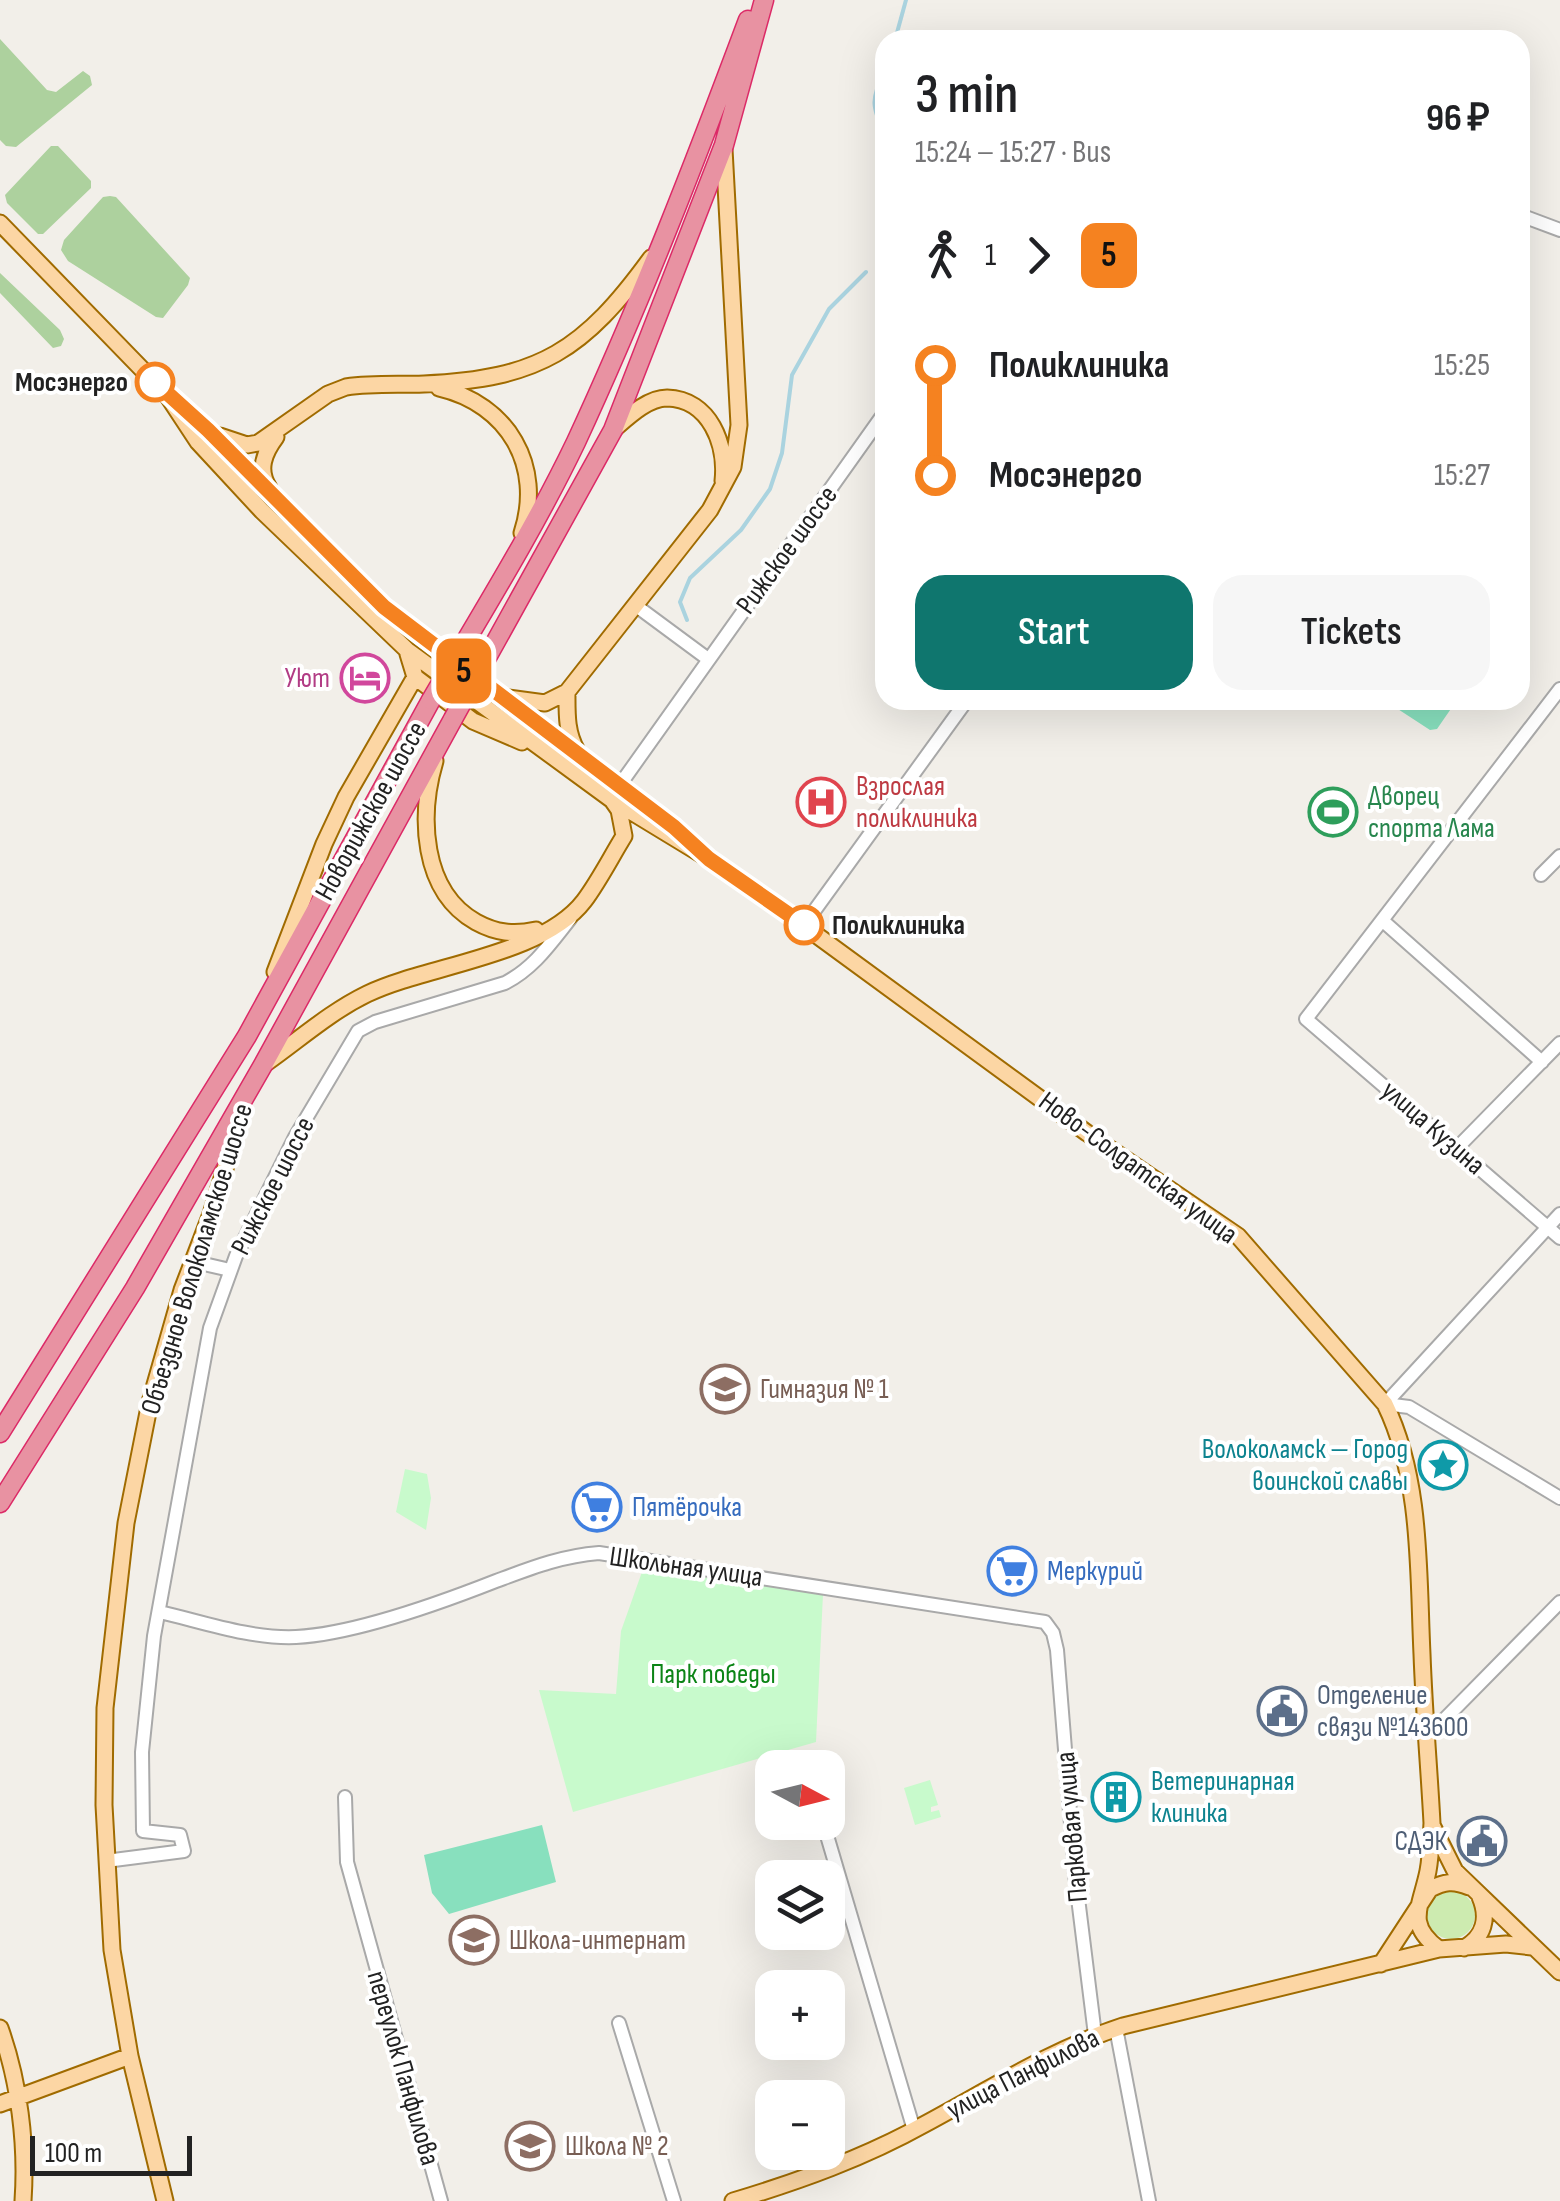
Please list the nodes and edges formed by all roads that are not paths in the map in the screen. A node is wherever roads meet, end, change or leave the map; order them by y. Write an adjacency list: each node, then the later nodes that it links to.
1 (754, 0): 7 (highway, Новорижское шоссе)
2 (764, 0): 3 (highway, Новорижское шоссе)
3 (724, 145): 13 (highway, Новорижское шоссе); 14 (main road)
4 (1530, 219): 6 (street)
5 (0, 223): 9 (main road, Ново-Солдатская улица)
6 (1560, 230)
7 (660, 246): 8 (main road); 16 (highway, Новорижское шоссе)
8 (420, 384): 10 (main road); 16 (main road)
9 (168, 395): 12 (main road, Ново-Солдатская улица); 18 (main road, Ново-Солдатская улица)
10 (286, 424): 12 (main road); 15 (main road)
11 (875, 426): 19 (street, Рижское шоссе)
12 (208, 430): 15 (main road, Ново-Солдатская улица)
13 (612, 430): 14 (main road); 25 (highway, Новорижское шоссе, bridge)
14 (722, 488): 17 (main road)
15 (274, 496): 23 (main road, Ново-Солдатская улица)
16 (515, 558): 38 (highway, Новорижское шоссе, bridge)
17 (636, 606): 19 (street); 22 (main road)
18 (406, 650): 20 (main road); 26 (main road, Ново-Солдатская улица)
19 (708, 658): 28 (street, Рижское шоссе)
20 (415, 677): 26 (main road); 38 (main road)
21 (1560, 690): 35 (street)
22 (568, 692): 23 (main road); 27 (main road)
23 (493, 693): 27 (main road, Ново-Солдатская улица)
24 (960, 710): 37 (street)
25 (441, 741): 36 (main road); 41 (highway, Новорижское шоссе)
26 (541, 749): 28 (main road, Ново-Солдатская улица)
27 (582, 758): 28 (main road, Ново-Солдатская улица)
28 (616, 793): 29 (main road, Ново-Солдатская улица); 30 (main road); 32 (main road, Ново-Солдатская улица)
29 (668, 835): 30 (main road); 32 (main road, Ново-Солдатская улица)
30 (624, 836): 34 (main road)
31 (1560, 856): 33 (street)
32 (709, 859): 37 (main road, Ново-Солдатская улица)
33 (1541, 875)
34 (582, 904): 36 (main road); 48 (street, Рижское шоссе)
35 (1383, 921): 40 (street); 43 (street, улица Кузина)
36 (554, 925): 41 (main road)
37 (804, 925): 49 (main road, Ново-Солдатская улица)
38 (247, 1036): 50 (highway, Новорижское шоссе)
39 (1560, 1043): 40 (street)
40 (1542, 1062): 43 (street)
41 (263, 1066): 42 (highway, Новорижское шоссе)
42 (250, 1088): 47 (main road, Объездное Волоколамское шоссе); 52 (highway, Новорижское шоссе)
43 (1457, 1148): 45 (street, улица Кузина)
44 (1560, 1214): 45 (street)
45 (1548, 1227): 46 (street, улица Кузина); 49 (street)
46 (1560, 1238)
47 (191, 1261): 48 (street); 60 (main road, Объездное Волоколамское шоссе)
48 (230, 1270): 54 (street, Рижское шоссе)
49 (1385, 1404): 51 (street); 56 (main road, Ново-Солдатская улица)
50 (0, 1433)
51 (1560, 1498)
52 (0, 1503)
53 (1560, 1602): 56 (street)
54 (160, 1612): 55 (street, Школьная улица); 60 (street, Рижское шоссе)
55 (1045, 1622): 71 (street, Парковая улица)
56 (1428, 1736): 58 (main road, Ново-Солдатская улица)
57 (345, 1797): 77 (street, переулок Панфилова)
58 (1432, 1824): 61 (main road, Ново-Солдатская улица); 62 (main road, Ново-Солдатская улица)
59 (828, 1840): 74 (street)
60 (106, 1861): 72 (main road, Объездное Волоколамское шоссе)
61 (1476, 1892): 62 (main road); 63 (main road); 64 (main road)
62 (1420, 1900): 65 (main road); 66 (main road)
63 (1532, 1947): 64 (main road, улица Панфилова); 67 (main road)
64 (1463, 1948): 65 (main road, улица Панфилова)
65 (1439, 1950): 66 (main road, улица Панфилова)
66 (1381, 1964): 70 (main road, улица Панфилова)
67 (1560, 1972)
68 (619, 2023): 78 (street)
69 (0, 2028): 73 (main road)
70 (1116, 2028): 71 (main road, улица Панфилова); 80 (street)
71 (1095, 2035): 74 (main road, улица Панфилова)
72 (130, 2056): 73 (main road); 76 (main road, Объездное Волоколамское шоссе)
73 (8, 2101): 75 (main road)
74 (914, 2130): 79 (main road, улица Панфилова)
75 (23, 2201)
76 (164, 2201)
77 (441, 2201)
78 (674, 2201)
79 (733, 2201)
80 (1149, 2201)

